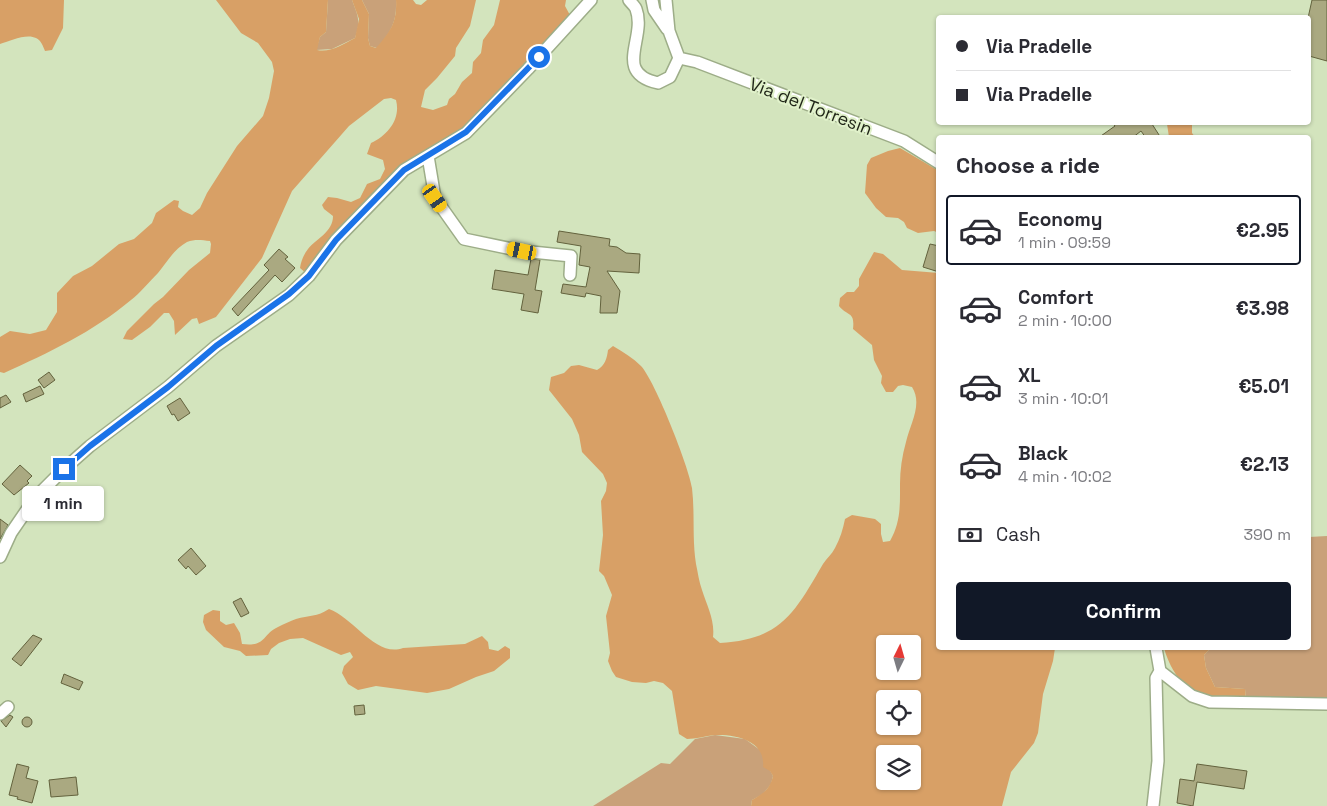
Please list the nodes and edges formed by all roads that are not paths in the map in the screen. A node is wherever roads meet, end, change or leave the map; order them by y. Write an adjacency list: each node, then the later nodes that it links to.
1 (591, 0): 7 (street)
2 (628, 0): 6 (street)
3 (652, 0): 5 (street)
4 (666, 0): 5 (street)
5 (669, 31): 6 (street)
6 (679, 58): 8 (street, Via del Torresin)
7 (428, 156): 9 (street); 10 (street)
8 (936, 161)
9 (570, 275)
10 (0, 557)
11 (1156, 650): 12 (street)
12 (1160, 671): 13 (street); 14 (street)
13 (1327, 704)
14 (1152, 806)

